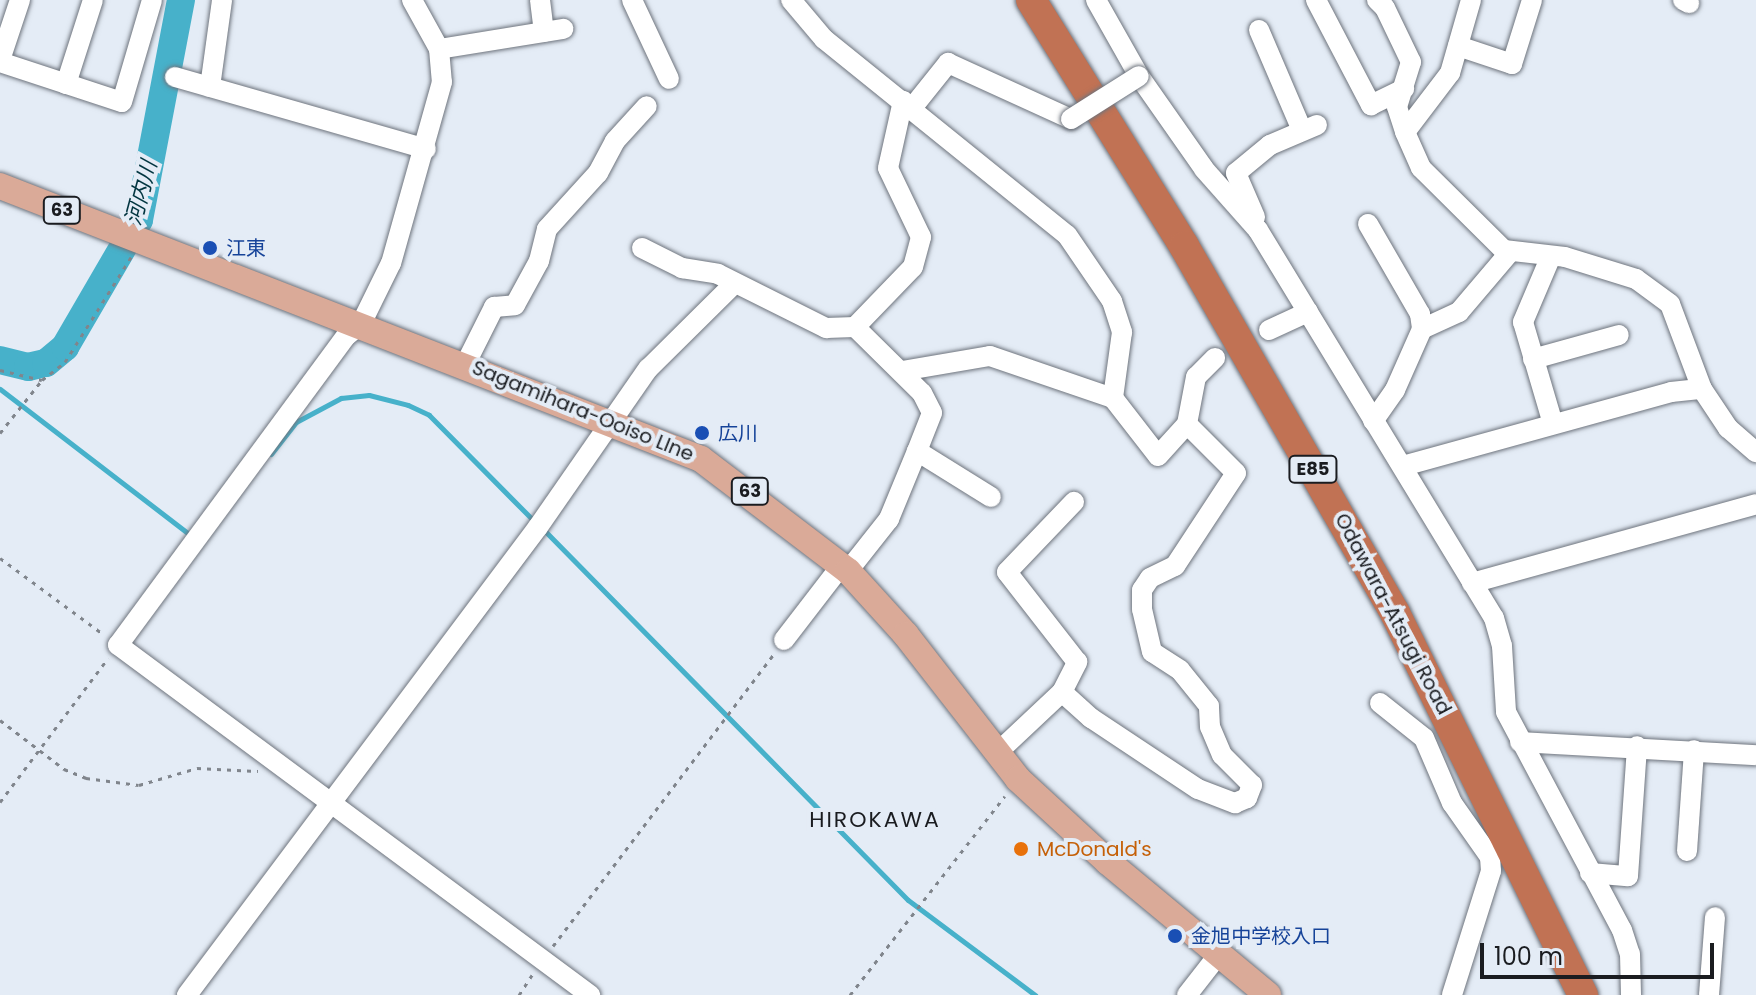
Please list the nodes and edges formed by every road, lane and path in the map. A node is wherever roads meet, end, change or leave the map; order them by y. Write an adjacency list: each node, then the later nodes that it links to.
1 (20, 0): 19 (street)
2 (93, 0): 23 (street)
3 (152, 0): 23 (street)
4 (222, 0): 24 (street)
5 (412, 0): 18 (street)
6 (540, 0): 18 (street)
7 (632, 0): 22 (street)
8 (791, 0): 26 (street)
9 (1031, 0): 84 (highway, Odawara-Atsugi Road / E85)
10 (1054, 0): 84 (highway, Odawara-Atsugi Road / E85)
11 (1096, 0): 20 (street)
12 (1316, 0): 25 (street)
13 (1377, 0): 25 (street)
14 (1471, 0): 17 (street)
15 (1532, 0): 17 (street)
16 (1259, 30): 32 (street)
17 (1458, 46): 28 (street)
18 (439, 49): 29 (street)
19 (0, 61): 23 (street)
20 (1139, 76): 26 (street, bridge); 32 (street)
21 (175, 77): 24 (street)
22 (669, 79)
23 (66, 84)
24 (210, 87): 29 (street)
25 (1404, 89): 28 (street)
26 (908, 105): 40 (street); 51 (street)
27 (647, 106): 46 (street)
28 (1405, 132): 35 (street)
29 (426, 149): 39 (street)
30 (0, 186): 33 (main road, Sagamihara-Ooiso LIne / 63)
31 (1368, 224): 41 (street)
32 (1258, 230): 38 (street)
33 (135, 238): 39 (main road, Sagamihara-Ooiso LIne / 63); 49 (path)
34 (642, 248): 37 (street)
35 (1510, 252): 36 (street); 41 (street)
36 (1551, 256): 45 (street); 50 (street)
37 (735, 283): 40 (street); 52 (street)
38 (1308, 312): 42 (street); 53 (street)
39 (361, 324): 46 (main road, Sagamihara-Ooiso LIne / 63); 67 (street)
40 (855, 327): 48 (street)
41 (1422, 329): 53 (street)
42 (1269, 330)
43 (1606, 332): 45 (street)
44 (1215, 358): 54 (street)
45 (1533, 359): 55 (street)
46 (466, 363): 52 (main road, Sagamihara-Ooiso LIne / 63)
47 (0, 370): 49 (path)
48 (902, 371): 51 (street); 58 (street)
49 (42, 380): 56 (path)
50 (1702, 389): 55 (street); 57 (street)
51 (1113, 398): 54 (street)
52 (613, 421): 64 (main road, Sagamihara-Ooiso LIne / 63); 80 (street)
53 (1373, 421): 59 (street)
54 (1187, 424): 68 (street)
55 (1553, 424): 59 (street)
56 (0, 433)
57 (1751, 439)
58 (917, 451): 60 (street); 64 (street)
59 (1403, 466): 65 (street)
60 (991, 497)
61 (1074, 502): 68 (street)
62 (1756, 504): 65 (street)
63 (0, 558): 67 (path)
64 (845, 568): 66 (street); 75 (main road, Sagamihara-Ooiso LIne / 63)
65 (1472, 583): 71 (street)
66 (784, 640): 86 (path)
67 (118, 645): 73 (path); 77 (street)
68 (1062, 692): 75 (street)
69 (1380, 703): 93 (street)
70 (0, 720): 73 (path)
71 (1520, 742): 72 (street); 82 (street)
72 (1637, 746): 74 (street); 82 (street)
73 (39, 749): 77 (path); 79 (path)
74 (1694, 750): 76 (street); 81 (street)
75 (997, 753): 78 (main road, Sagamihara-Ooiso LIne / 63)
76 (1756, 755)
77 (282, 769): 80 (street)
78 (1018, 779): 85 (main road, Sagamihara-Ooiso LIne / 63); 90 (path)
79 (0, 802)
80 (332, 803): 86 (street); 87 (street)
81 (1687, 851)
82 (1590, 873): 96 (street)
83 (1715, 917): 97 (street)
84 (1574, 953): 94 (highway, Odawara-Atsugi Road / E85); 95 (highway, Odawara-Atsugi Road / E85)
85 (1219, 954): 91 (street); 92 (main road, Sagamihara-Ooiso LIne / 63)
86 (542, 959): 88 (path); 89 (street)
87 (187, 995)
88 (519, 995)
89 (590, 995)
90 (850, 995)
91 (1187, 995)
92 (1268, 995)
93 (1452, 995)
94 (1583, 995)
95 (1604, 995)
96 (1631, 995)
97 (1709, 995)

